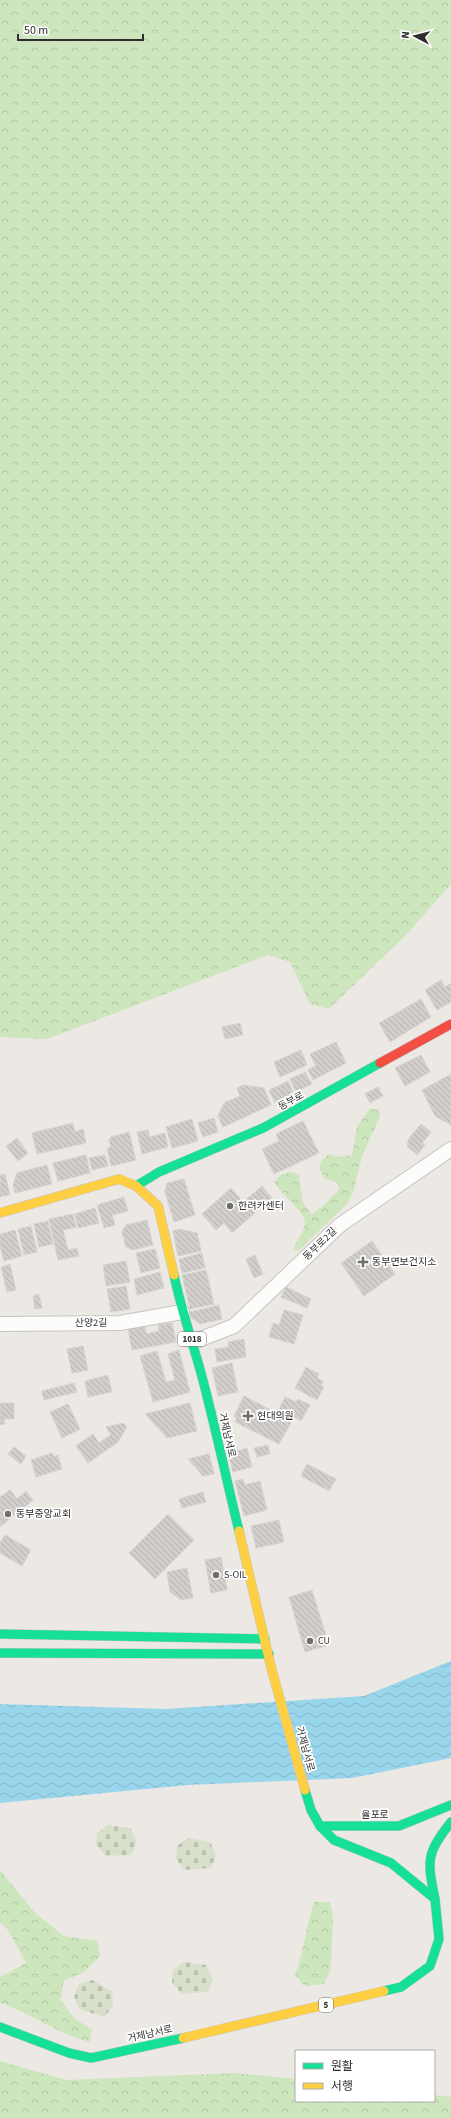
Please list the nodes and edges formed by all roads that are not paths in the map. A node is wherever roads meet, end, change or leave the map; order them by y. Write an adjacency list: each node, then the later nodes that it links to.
1 (451, 1024): 3 (main road, 동부로)
2 (451, 1149): 7 (street, 동부로2길)
3 (136, 1186): 4 (main road, 거제남서로 / 1018); 5 (main road, 거제남서로 / 1018)
4 (0, 1213)
5 (182, 1312): 6 (street, 산양2길); 7 (main road, 거제남서로 / 1018)
6 (0, 1324)
7 (193, 1342): 9 (main road, 거제남서로 / 1018)
8 (0, 1634): 9 (main road)
9 (265, 1639): 11 (main road, 거제남서로 / 1018)
10 (0, 1653): 12 (main road)
11 (269, 1654): 12 (main road); 15 (main road, 거제남서로 / 1018)
12 (182, 1655): 13 (main road)
13 (223, 1664)
14 (261, 1665): 15 (main road)
15 (272, 1669): 18 (main road, 거제남서로)
16 (451, 1806): 18 (main road, 율포로)
17 (451, 1822): 19 (main road)
18 (320, 1826): 19 (main road, 거제남서로)
19 (435, 1899): 20 (main road, 거제남서로 / 5)
20 (0, 2027)

